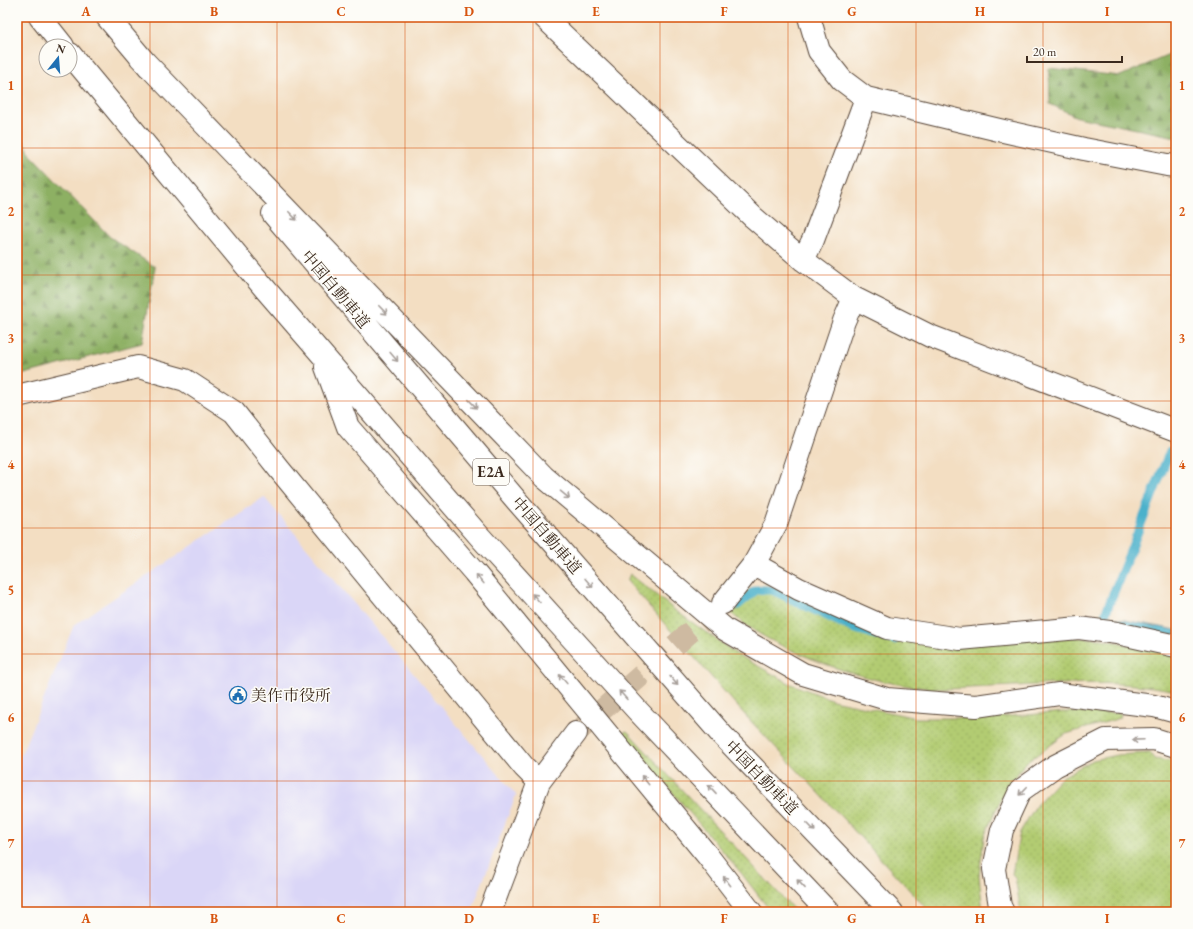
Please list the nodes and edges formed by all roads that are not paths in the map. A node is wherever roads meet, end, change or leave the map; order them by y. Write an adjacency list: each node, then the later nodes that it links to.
1 (40, 17): 5 (main road)
2 (107, 17): 6 (main road, 中国自動車道 / E2A)
3 (544, 17): 10 (main road)
4 (809, 17): 8 (main road)
5 (57, 38)
6 (140, 57): 18 (main road, one-way to 18); 25 (main road, 中国自動車道 / E2A, one-way to 25)
7 (78, 64): 12 (main road)
8 (866, 98): 9 (main road); 10 (main road)
9 (1176, 166)
10 (802, 260): 11 (main road)
11 (854, 298): 14 (main road); 15 (main road)
12 (321, 353): 23 (main road, one-way to 12); 24 (main road, one-way to 12)
13 (17, 396): 21 (main road)
14 (1176, 431)
15 (754, 564): 16 (main road); 17 (main road)
16 (722, 603)
17 (1176, 646)
18 (1176, 712)
19 (576, 733): 21 (main road)
20 (1176, 746): 26 (main road, one-way to 26)
21 (539, 782): 22 (main road)
22 (490, 912)
23 (751, 912)
24 (828, 912)
25 (892, 912)
26 (1003, 912)

